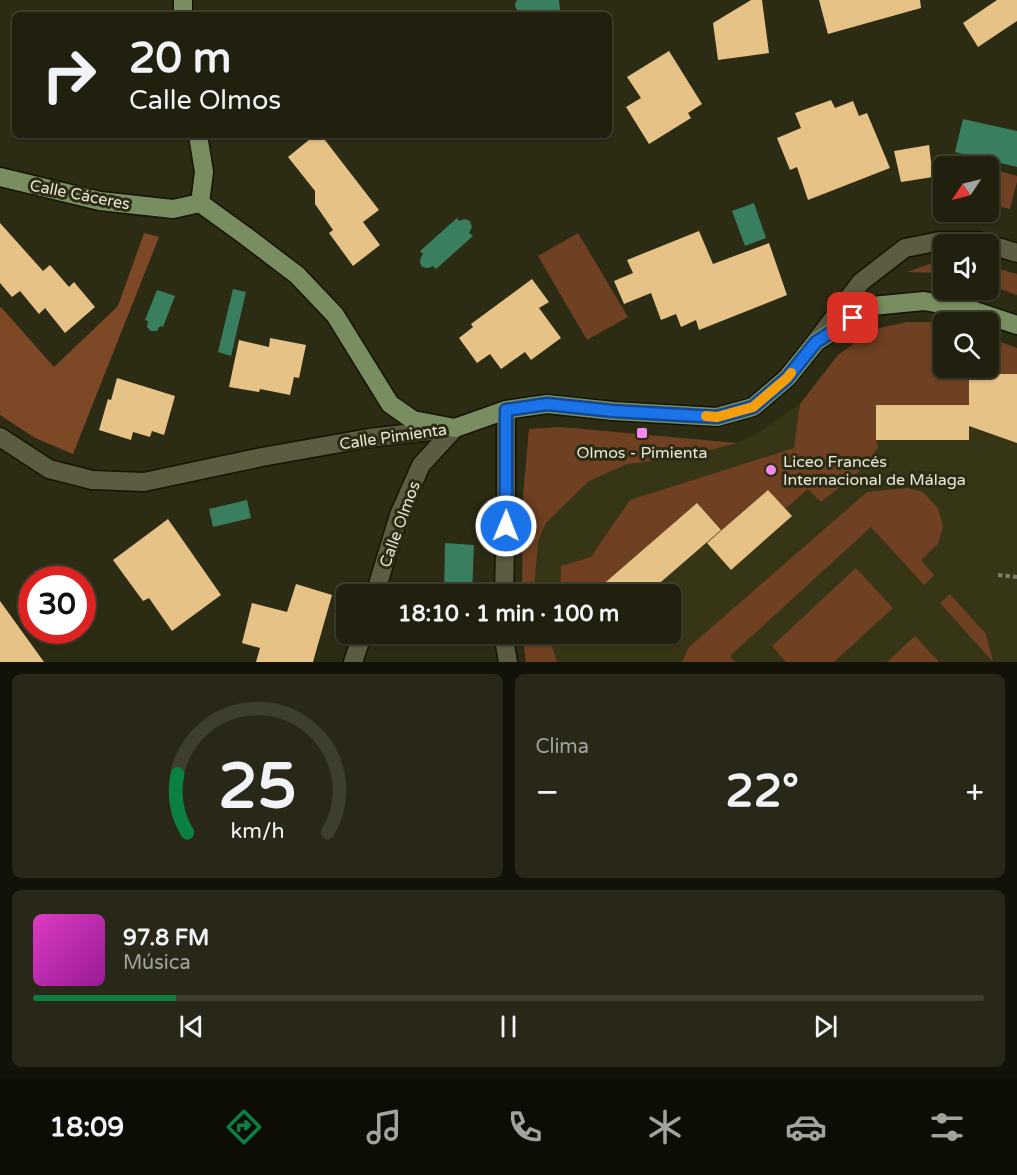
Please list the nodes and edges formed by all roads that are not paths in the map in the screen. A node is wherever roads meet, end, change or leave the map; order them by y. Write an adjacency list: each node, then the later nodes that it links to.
1 (198, 138): 3 (main road)
2 (0, 177): 3 (main road, Calle Cáceres)
3 (200, 203): 8 (main road, Calle Pimienta)
4 (1017, 253): 6 (street)
5 (1017, 325): 6 (main road, Calle Olmos)
6 (816, 342): 7 (main road, Calle Olmos)
7 (506, 410): 8 (main road, Calle Olmos); 11 (street)
8 (455, 428): 9 (street, Calle Pimienta); 10 (street, Calle Olmos)
9 (0, 437)
10 (378, 584)
11 (504, 584)
12 (359, 644): 14 (street)
13 (505, 644): 15 (street)
14 (353, 662)
15 (508, 662)

